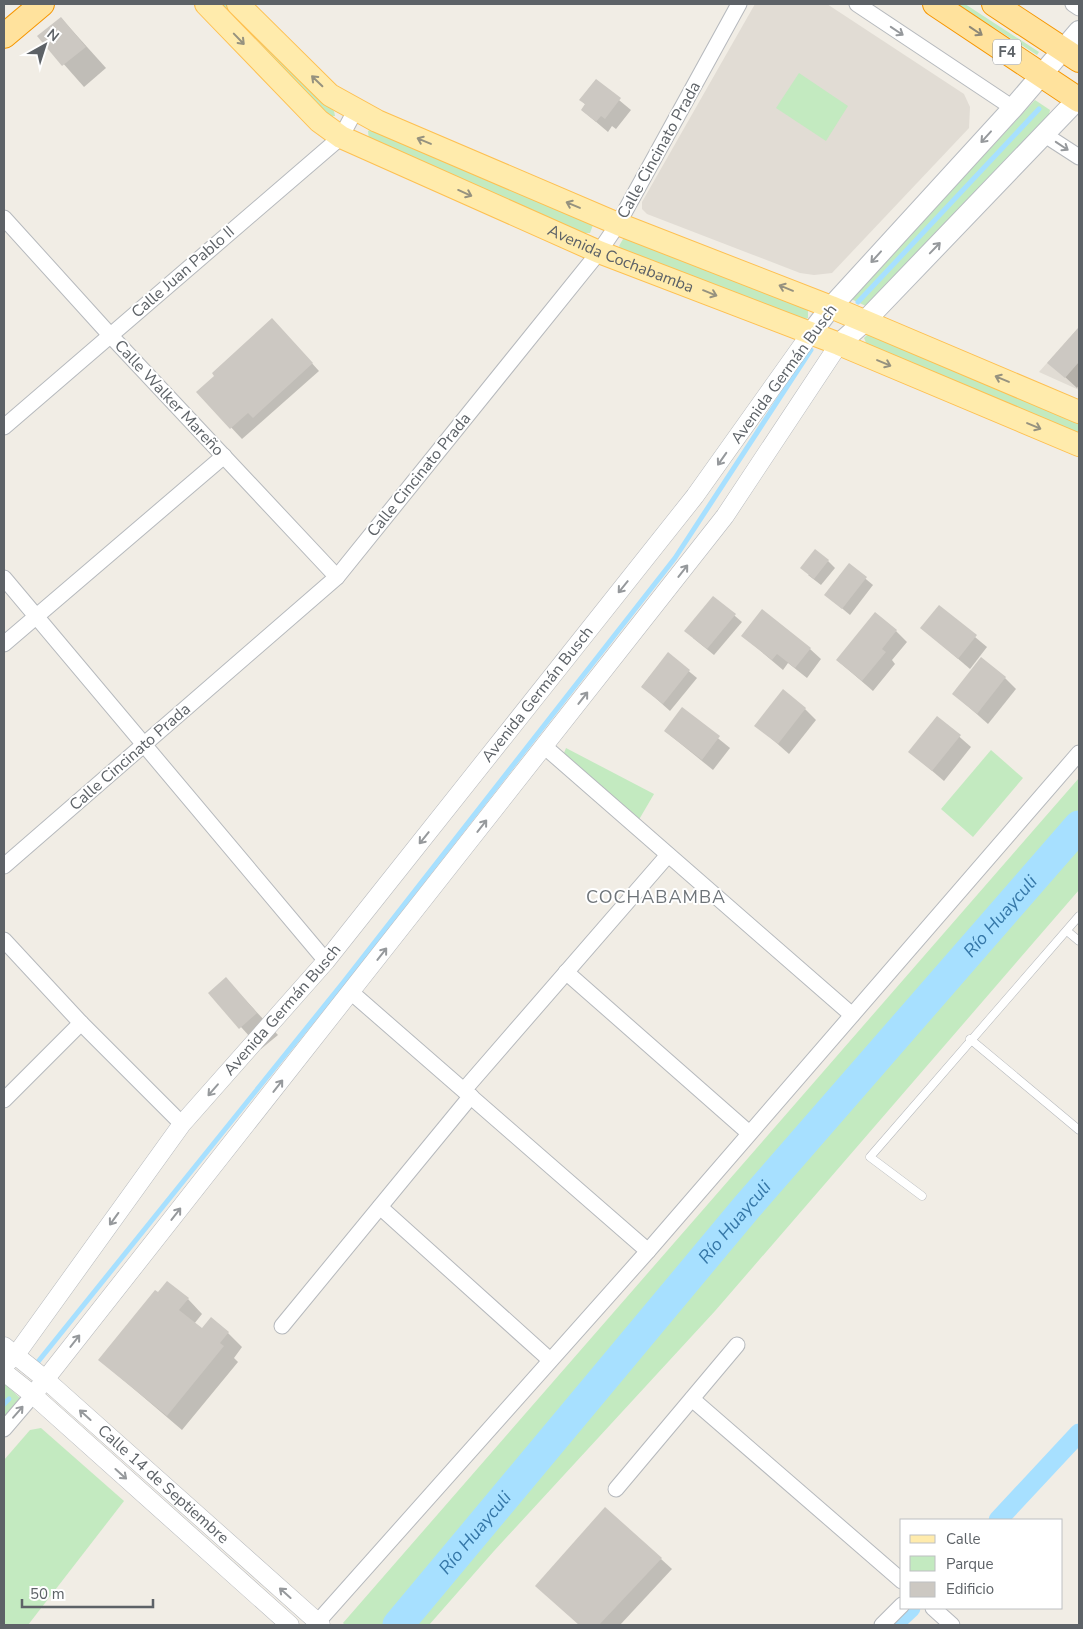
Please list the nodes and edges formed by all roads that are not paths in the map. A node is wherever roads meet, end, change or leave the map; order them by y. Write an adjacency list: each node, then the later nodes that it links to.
1 (42, 4): 11 (highway)
2 (206, 4): 18 (main road, Avenida Cochabamba, one-way to 18)
3 (238, 4): 16 (main road, Avenida Cochabamba, one-way to 3)
4 (739, 4): 21 (street, Calle Cincinato Prada)
5 (857, 4): 15 (street, one-way to 15)
6 (935, 4): 13 (highway, F4, one-way to 13)
7 (994, 4): 12 (highway, F4)
8 (1073, 4): 9 (street)
9 (1079, 8)
10 (1079, 31): 12 (main road, Avenida Germán Busch)
11 (4, 36)
12 (1071, 55): 13 (main road, Avenida Germán Busch)
13 (1042, 74): 14 (highway, F4); 15 (main road, Avenida Germán Busch)
14 (1079, 99): 17 (main road, Avenida Germán Busch)
15 (1013, 108): 23 (main road, Avenida Germán Busch, one-way to 23)
16 (355, 111): 18 (street, Calle Juan Pablo II); 21 (main road, Avenida Cochabamba, one-way to 16)
17 (1045, 135): 19 (street, one-way to 19); 24 (main road, Avenida Germán Busch, one-way to 17)
18 (341, 136): 22 (main road, Avenida Cochabamba, one-way to 22); 26 (street, Calle Juan Pablo II)
19 (1079, 158)
20 (4, 218): 26 (street, Calle Walker Mareño)
21 (618, 224): 22 (street, Calle Cincinato Prada); 23 (main road, Avenida Cochabamba, one-way to 21)
22 (599, 252): 25 (main road, Avenida Cochabamba, one-way to 25); 32 (street, Calle Cincinato Prada)
23 (831, 306): 24 (main road, Avenida Cochabamba); 25 (main road, Avenida Germán Busch)
24 (865, 321): 27 (main road, Avenida Germán Busch); 28 (main road, Avenida Cochabamba, one-way to 24)
25 (811, 333): 27 (main road, Avenida Cochabamba); 45 (street, Avenida Germán Busch, one-way to 45)
26 (110, 335): 29 (street, Calle Juan Pablo II); 31 (street, Calle Walker Mareño)
27 (839, 344): 30 (main road, Avenida Cochabamba, one-way to 30); 37 (street, Avenida Germán Busch, one-way to 27)
28 (1079, 412)
29 (4, 426)
30 (1079, 445)
31 (224, 456): 32 (street, Calle Walker Mareño); 34 (street)
32 (337, 577): 36 (street, Calle Cincinato Prada)
33 (4, 578): 34 (street)
34 (36, 616): 35 (street); 36 (street)
35 (4, 644)
36 (146, 745): 40 (street, Calle Cincinato Prada); 45 (street)
37 (545, 747): 39 (street); 47 (street, Avenida Germán Busch, one-way to 37)
38 (1079, 754): 48 (street)
39 (668, 855): 46 (street); 48 (street)
40 (4, 866)
41 (1079, 916): 42 (lane)
42 (1067, 931): 44 (lane); 50 (lane)
43 (4, 940): 49 (street)
44 (1079, 941)
45 (326, 961): 53 (street, Avenida Germán Busch, one-way to 53)
46 (566, 972): 51 (street); 55 (street)
47 (352, 993): 51 (street); 64 (street, Avenida Germán Busch, one-way to 47)
48 (852, 1015): 55 (street)
49 (81, 1023): 52 (street); 53 (street)
50 (970, 1039): 54 (lane); 56 (lane)
51 (467, 1093): 57 (street); 58 (street)
52 (4, 1100)
53 (182, 1124): 61 (street, Avenida Germán Busch, one-way to 61)
54 (1079, 1130)
55 (749, 1133): 58 (street)
56 (922, 1196)
57 (380, 1207): 59 (street); 62 (street)
58 (648, 1251): 62 (street)
59 (282, 1326)
60 (737, 1345): 66 (street)
61 (7, 1356): 64 (street, Calle 14 de Septiembre)
62 (550, 1360): 72 (street)
63 (4, 1372): 65 (street, Calle 14 de Septiembre)
64 (45, 1379): 65 (street, Avenida Germán Busch); 72 (street, Calle 14 de Septiembre, one-way to 64)
65 (33, 1395): 67 (street, Avenida Germán Busch, one-way to 65); 73 (street, Calle 14 de Septiembre, one-way to 73)
66 (692, 1399): 68 (street); 69 (street)
67 (4, 1429)
68 (616, 1489)
69 (900, 1579)
70 (900, 1607): 74 (street)
71 (934, 1609): 75 (street)
72 (318, 1624)
73 (290, 1625)
74 (882, 1625)
75 (952, 1625)

